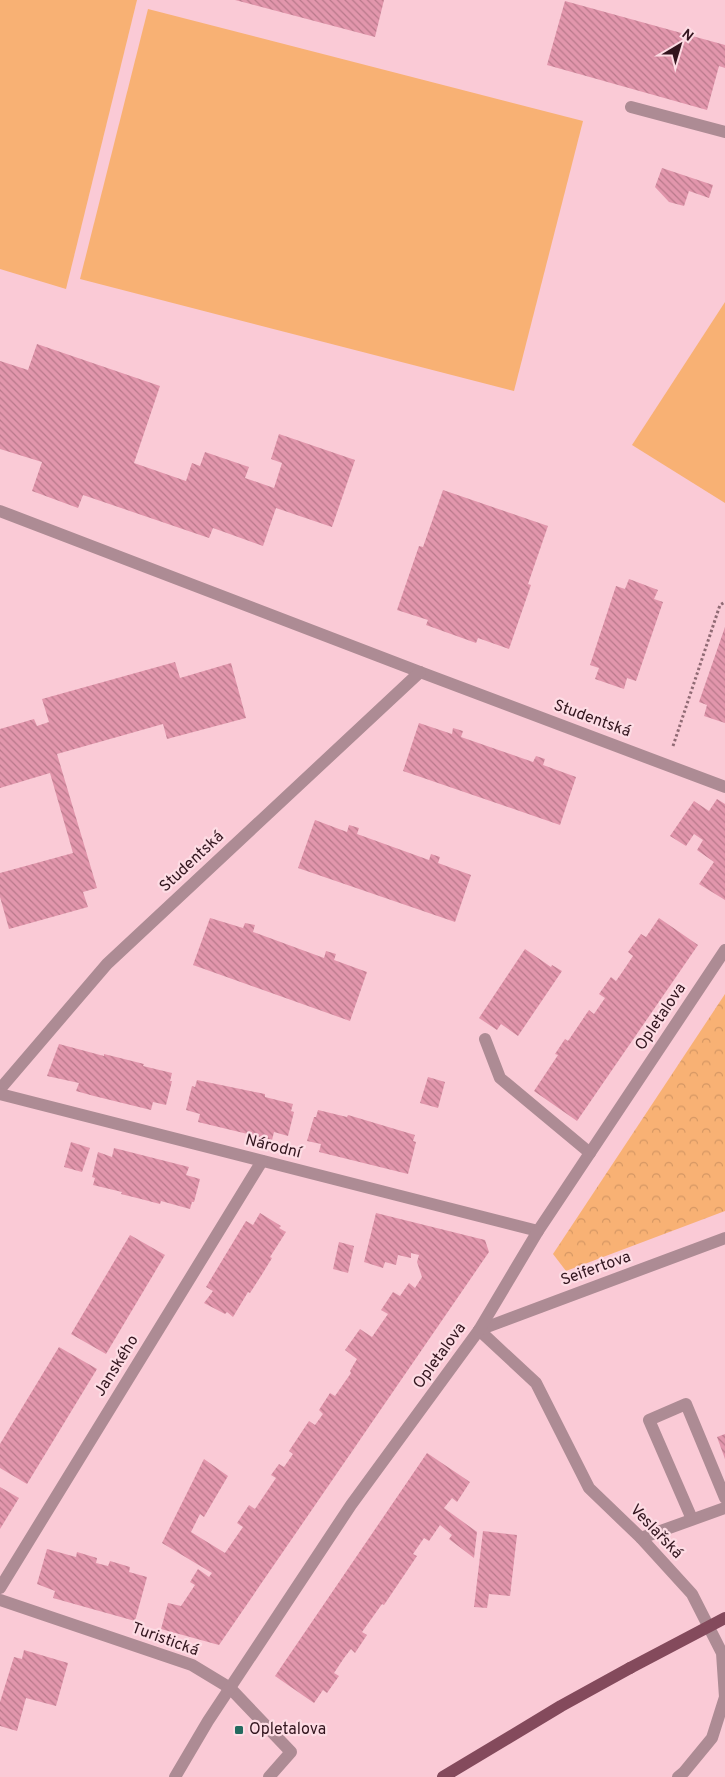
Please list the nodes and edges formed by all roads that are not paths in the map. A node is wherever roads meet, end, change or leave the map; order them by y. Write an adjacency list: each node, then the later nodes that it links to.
1 (631, 108): 2 (street)
2 (725, 132)
3 (0, 512): 4 (street, Studentská)
4 (420, 672): 5 (street, Studentská); 8 (street, Studentská)
5 (725, 786)
6 (725, 950): 10 (street, Opletalova)
7 (485, 1039): 10 (street)
8 (0, 1089)
9 (0, 1094): 11 (street, Národní)
10 (590, 1153): 12 (street, Opletalova)
11 (262, 1161): 12 (street, Národní); 19 (street, Janského)
12 (538, 1232): 14 (street, Opletalova)
13 (725, 1238): 14 (street, Seifertova)
14 (479, 1330): 18 (street, Veslařská); 22 (street, Opletalova)
15 (725, 1498): 17 (street)
16 (725, 1508): 17 (street)
17 (692, 1519): 18 (street)
18 (641, 1538): 23 (street, Veslařská)
19 (0, 1588)
20 (0, 1600): 22 (street, Turistická)
21 (725, 1618): 26 (main road, bridge)
22 (230, 1688): 24 (street, Opletalova); 25 (street, Turistická)
23 (725, 1697): 27 (street, Veslařská)
24 (175, 1777)
25 (269, 1777)
26 (443, 1777)
27 (678, 1777)

